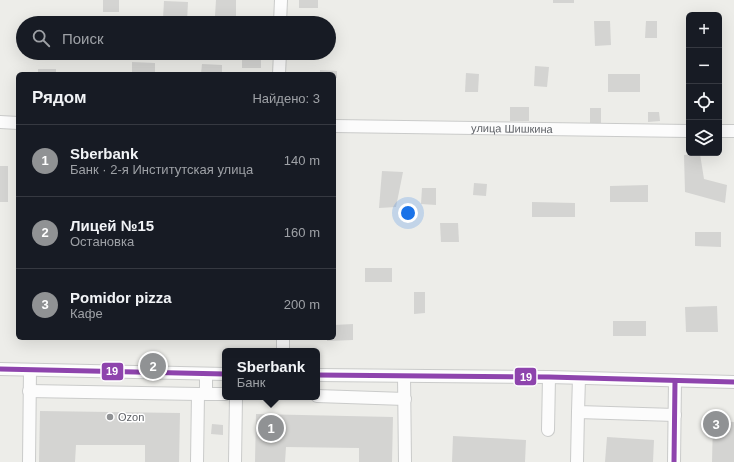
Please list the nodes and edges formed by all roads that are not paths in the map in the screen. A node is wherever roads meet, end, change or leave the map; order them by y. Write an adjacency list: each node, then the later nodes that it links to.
1 (281, 0): 2 (street)
2 (280, 16)
3 (280, 60): 4 (street)
4 (279, 72)
5 (0, 122): 6 (street)
6 (16, 123)
7 (336, 126): 8 (street, улица Шишкина)
8 (686, 131)
9 (722, 131): 10 (street)
10 (734, 131)
11 (0, 369): 12 (street)
12 (30, 370): 13 (street); 21 (street)
13 (206, 374): 14 (street); 22 (street)
14 (222, 374)
15 (320, 375): 16 (street)
16 (404, 376): 17 (street); 25 (street)
17 (549, 377): 18 (street); 29 (street)
18 (579, 378): 19 (street); 27 (street)
19 (675, 381): 20 (street); 28 (street)
20 (734, 382)
21 (29, 391): 22 (street); 30 (street)
22 (202, 394): 23 (street); 31 (street)
23 (222, 394)
24 (320, 396): 25 (street)
25 (405, 399): 33 (street)
26 (236, 400): 32 (street)
27 (578, 412): 28 (street); 34 (street)
28 (675, 415): 35 (street)
29 (548, 430)
30 (29, 462)
31 (197, 462)
32 (235, 462)
33 (405, 462)
34 (577, 462)
35 (674, 462)

